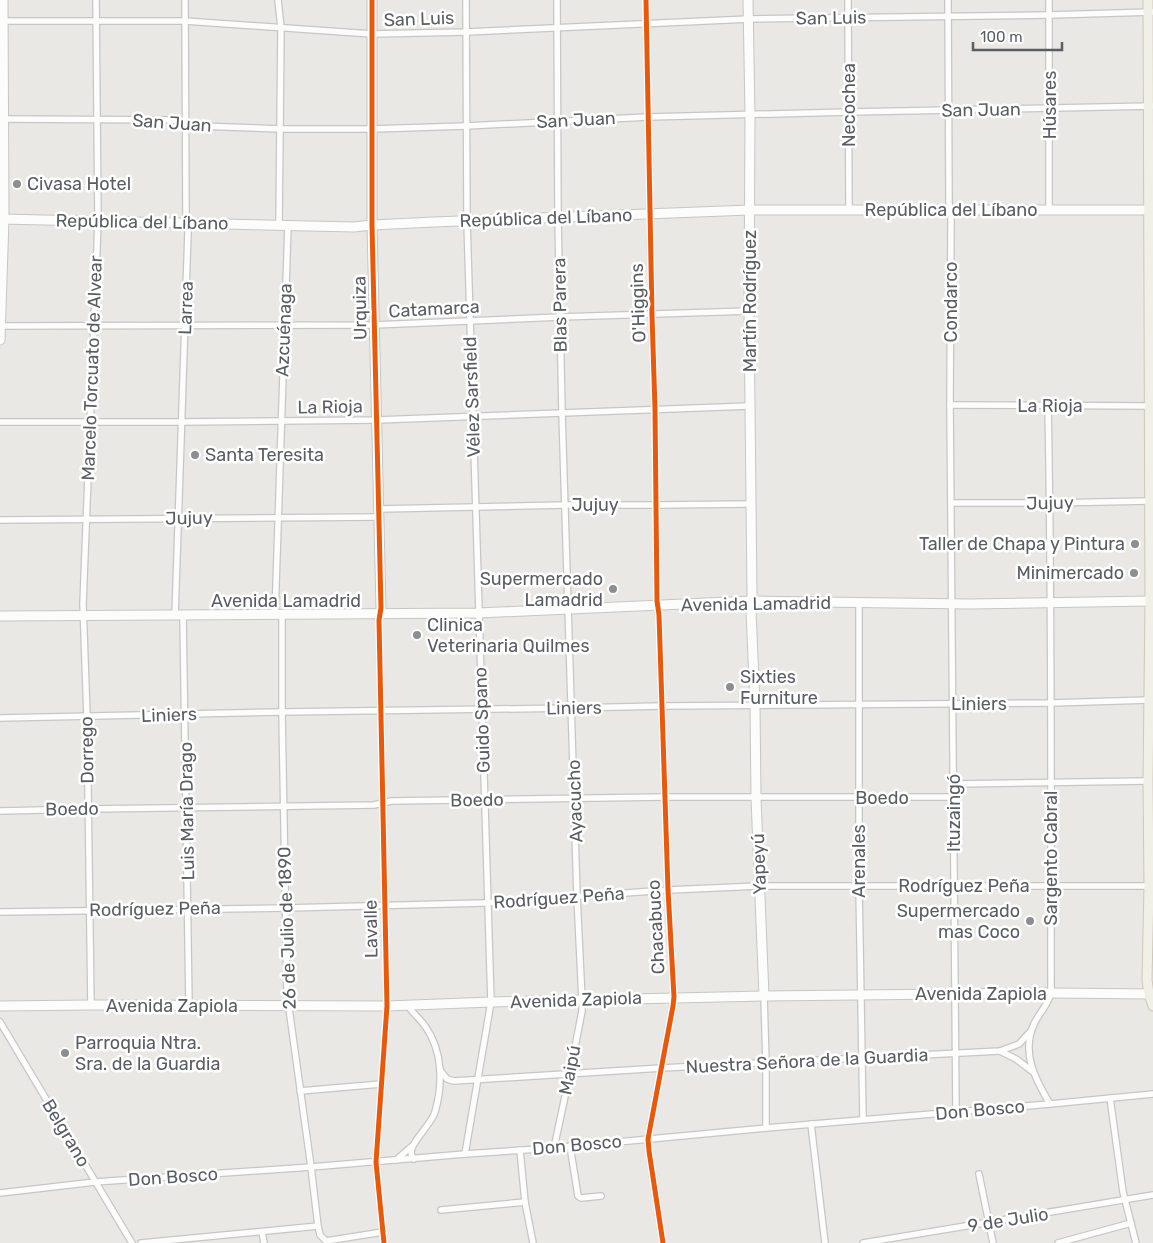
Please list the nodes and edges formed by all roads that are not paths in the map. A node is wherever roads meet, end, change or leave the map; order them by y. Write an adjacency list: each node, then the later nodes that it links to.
1 (3, 0): 19 (street)
2 (96, 0): 20 (street, Marcelo Torcuato de Alvear)
3 (185, 0): 21 (street, Larrea)
4 (278, 0): 24 (street, Azcuénaga)
5 (372, 0): 26 (street, Urquiza)
6 (466, 0): 25 (street, Vélez Sarsfield)
7 (557, 0): 23 (street, Blas Parera)
8 (646, 0): 22 (street, O'Higgins)
9 (748, 0): 18 (street, Martín Rodríguez)
10 (848, 0): 17 (street, Necochea)
11 (948, 0): 16 (street, Condarco)
12 (1049, 0): 15 (street, Húsares)
13 (1148, 0): 14 (main road)
14 (1150, 12): 15 (street, San Luis); 27 (main road)
15 (1049, 15): 16 (street, San Luis); 28 (street, Húsares)
16 (948, 16): 17 (street, San Luis); 29 (street, Condarco)
17 (848, 18): 18 (street, San Luis); 30 (street, Necochea)
18 (749, 20): 22 (street, San Luis); 31 (street, Martín Rodríguez)
19 (2, 21): 20 (street, San Luis); 33 (street)
20 (96, 21): 21 (street, San Luis); 34 (street, Marcelo Torcuato de Alvear)
21 (185, 21): 24 (street, San Luis); 36 (street, Larrea)
22 (647, 24): 23 (street, San Luis); 32 (street, O'Higgins)
23 (558, 27): 25 (street, San Luis); 35 (street, Blas Parera)
24 (281, 28): 26 (street, San Luis); 38 (street, Azcuénaga)
25 (466, 32): 26 (street, San Luis); 37 (street, Vélez Sarsfield)
26 (372, 34): 39 (street, Urquiza)
27 (1151, 106): 28 (street, San Juan); 44 (main road)
28 (1050, 108): 29 (street, San Juan); 42 (street, Húsares)
29 (949, 111): 30 (street, San Juan); 43 (street, Condarco)
30 (849, 112): 31 (street, San Juan); 41 (street, Necochea)
31 (750, 115): 32 (street, San Juan); 40 (street, Martín Rodríguez)
32 (648, 117): 35 (street, San Juan); 45 (street, O'Higgins)
33 (2, 118): 34 (street, San Juan); 47 (street)
34 (97, 120): 36 (street, San Juan); 49 (street, Marcelo Torcuato de Alvear)
35 (557, 121): 37 (street, San Juan); 46 (street, Blas Parera)
36 (186, 122): 38 (street, San Juan); 50 (street, Larrea)
37 (466, 126): 39 (street, San Juan); 48 (street, Vélez Sarsfield)
38 (280, 129): 39 (street, San Juan); 51 (street, Azcuénaga)
39 (372, 129): 52 (street, Urquiza)
40 (750, 210): 41 (street, República del Líbano); 45 (street, República del Líbano); 53 (street, Martín Rodríguez)
41 (849, 210): 43 (street, República del Líbano)
42 (1049, 210): 43 (street, República del Líbano); 44 (street, República del Líbano)
43 (951, 211): 63 (street, Condarco)
44 (1151, 211): 66 (main road)
45 (650, 215): 46 (street, República del Líbano); 54 (street, O'Higgins)
46 (558, 218): 48 (street, República del Líbano); 55 (street, Blas Parera)
47 (2, 219): 49 (street, República del Líbano); 60 (street)
48 (466, 221): 52 (street, República del Líbano); 56 (street, Vélez Sarsfield)
49 (98, 222): 50 (street, República del Líbano); 57 (street, Marcelo Torcuato de Alvear)
50 (187, 224): 51 (street, República del Líbano); 58 (street, Larrea)
51 (284, 225): 52 (street, República del Líbano); 61 (street, Azcuénaga)
52 (372, 225): 59 (street, Urquiza)
53 (749, 311): 54 (street, Catamarca); 64 (street, Martín Rodríguez)
54 (652, 314): 55 (street, Catamarca); 67 (street, O'Higgins)
55 (560, 317): 56 (street, Catamarca); 68 (street, Blas Parera)
56 (470, 321): 59 (street, Catamarca); 69 (street, Vélez Sarsfield)
57 (94, 325): 58 (street, Catamarca); 60 (street, Catamarca); 73 (street, Marcelo Torcuato de Alvear)
58 (186, 325): 61 (street, Catamarca); 74 (street, Larrea)
59 (374, 325): 61 (street, Catamarca); 70 (street, Urquiza)
60 (0, 326): 62 (street)
61 (284, 326): 71 (street, Azcuénaga)
62 (0, 340)
63 (950, 405): 65 (street, La Rioja); 76 (street, Condarco)
64 (750, 406): 67 (street, La Rioja); 78 (street, Martín Rodríguez)
65 (1048, 406): 66 (street, La Rioja); 77 (street)
66 (1149, 406): 75 (main road)
67 (656, 409): 68 (street, La Rioja); 80 (street, O'Higgins)
68 (562, 413): 69 (street, La Rioja); 79 (street, Blas Parera)
69 (473, 416): 70 (street, La Rioja); 81 (street, Vélez Sarsfield)
70 (377, 420): 71 (street, La Rioja); 82 (street, Urquiza)
71 (282, 421): 74 (street, La Rioja); 83 (street, Azcuénaga)
72 (0, 422): 73 (street, La Rioja)
73 (90, 422): 74 (street, La Rioja); 85 (street, Marcelo Torcuato de Alvear)
74 (182, 422): 84 (street, Larrea)
75 (1149, 501): 77 (street, Jujuy); 88 (main road)
76 (951, 503): 77 (street, Jujuy); 91 (street, Condarco)
77 (1050, 503): 90 (street)
78 (751, 504): 80 (street, Jujuy); 87 (street, Martín Rodríguez)
79 (565, 505): 80 (street, Jujuy); 81 (street, Jujuy); 93 (street, Blas Parera)
80 (657, 505): 92 (street, O'Higgins)
81 (476, 506): 82 (street, Jujuy); 94 (street, Vélez Sarsfield)
82 (379, 513): 83 (street, Jujuy); 95 (street, Urquiza)
83 (279, 517): 84 (street, Jujuy); 97 (street, Azcuénaga)
84 (179, 518): 85 (street, Jujuy); 96 (street, Larrea)
85 (86, 519): 86 (street, Jujuy); 99 (street, Marcelo Torcuato de Alvear)
86 (0, 520)
87 (752, 601): 89 (street, Avenida Lamadrid); 92 (street, Avenida Lamadrid); 103 (street, Yapeyú)
88 (1151, 601): 90 (street, Avenida Lamadrid); 100 (main road)
89 (859, 602): 91 (street, Avenida Lamadrid); 104 (street, Arenales)
90 (1050, 602): 91 (street, Avenida Lamadrid); 101 (street, Sargento Cabral)
91 (952, 604): 102 (street, Ituzaingó)
92 (658, 606): 93 (street, Avenida Lamadrid); 105 (street, Chacabuco)
93 (568, 609): 94 (street, Avenida Lamadrid); 106 (street, Ayacucho)
94 (478, 613): 95 (street, Avenida Lamadrid); 107 (street, Guido Spano)
95 (380, 614): 97 (street, Avenida Lamadrid); 108 (street, Lavalle)
96 (179, 615): 97 (street, Avenida Lamadrid); 99 (street, Avenida Lamadrid); 110 (street, Luis María Drago)
97 (278, 615): 109 (street, 26 de Julio de 1890)
98 (0, 616): 99 (street, Avenida Lamadrid)
99 (84, 616): 111 (street, Dorrego)
100 (1149, 700): 101 (street, Liniers); 113 (main road)
101 (1051, 703): 102 (street, Liniers); 114 (street, Sargento Cabral)
102 (953, 704): 104 (street, Liniers); 115 (street, Ituzaingó)
103 (755, 705): 104 (street, Liniers); 105 (street, Liniers); 118 (street, Yapeyú)
104 (859, 705): 119 (street, Arenales)
105 (662, 706): 106 (street, Liniers); 116 (street, Chacabuco)
106 (572, 708): 107 (street, Liniers); 120 (street, Ayacucho)
107 (482, 709): 108 (street, Liniers); 121 (street, Guido Spano)
108 (382, 711): 109 (street, Liniers); 122 (street, Lavalle)
109 (282, 712): 110 (street, Liniers); 123 (street, 26 de Julio de 1890)
110 (185, 714): 111 (street, Liniers); 124 (street, Luis María Drago)
111 (87, 717): 112 (street, Liniers); 125 (street, Dorrego)
112 (0, 718)
113 (1148, 781): 114 (street); 131 (main road)
114 (1052, 782): 115 (street); 130 (street, Sargento Cabral)
115 (954, 784): 117 (street, Ituzaingó)
116 (665, 797): 118 (street, Boedo); 120 (street, Boedo); 132 (street, Chacabuco)
117 (954, 797): 119 (street, Boedo); 129 (street, Ituzaingó)
118 (756, 798): 119 (street, Boedo); 127 (street, Yapeyú)
119 (859, 798): 128 (street, Arenales)
120 (575, 799): 121 (street, Boedo); 133 (street, Ayacucho)
121 (485, 800): 122 (street, Boedo); 134 (street, Guido Spano)
122 (383, 802): 123 (street, Boedo); 135 (street, Lavalle)
123 (284, 806): 124 (street, Boedo); 137 (street, 26 de Julio de 1890)
124 (186, 807): 125 (street, Boedo); 136 (street, Luis María Drago)
125 (88, 809): 126 (street, Boedo); 138 (street, Dorrego)
126 (0, 812)
127 (759, 886): 128 (street, Rodríguez Peña); 132 (street, Rodríguez Peña); 145 (street, Yapeyú)
128 (859, 886): 129 (street, Rodríguez Peña); 141 (street, Arenales)
129 (955, 886): 130 (street, Rodríguez Peña); 142 (street, Ituzaingó)
130 (1051, 886): 131 (street, Rodríguez Peña); 140 (street, Sargento Cabral)
131 (1149, 886): 143 (main road)
132 (668, 890): 133 (street, Rodríguez Peña); 146 (street, Chacabuco)
133 (577, 896): 134 (street, Rodríguez Peña); 144 (street, Ayacucho)
134 (488, 902): 135 (street, Rodríguez Peña); 147 (street, Guido Spano)
135 (384, 906): 137 (street, Rodríguez Peña); 152 (street, Lavalle)
136 (188, 908): 137 (street, Rodríguez Peña); 138 (street, Rodríguez Peña); 150 (street, Luis María Drago)
137 (286, 908): 151 (street, 26 de Julio de 1890)
138 (90, 910): 139 (street, Rodríguez Peña); 148 (street, Dorrego)
139 (0, 912)
140 (1051, 993): 142 (street, Avenida Zapiola); 143 (street, Avenida Zapiola); 156 (street, Sargento Cabral)
141 (860, 994): 142 (street, Avenida Zapiola); 145 (street, Avenida Zapiola); 159 (street, Arenales)
142 (955, 994): 158 (street, Ituzaingó)
143 (1151, 994): 154 (main road)
144 (582, 996): 146 (street, Avenida Zapiola); 147 (street, Avenida Zapiola); 164 (street, Maipú)
145 (764, 996): 146 (street, Avenida Zapiola); 160 (street, Yapeyú)
146 (674, 997): 161 (street, Chacabuco)
147 (491, 1002): 153 (street, Avenida Zapiola); 165 (street, Guido Spano)
148 (91, 1005): 149 (street, Avenida Zapiola); 150 (street, Avenida Zapiola)
149 (0, 1006)
150 (189, 1006): 151 (street, Avenida Zapiola)
151 (289, 1006): 152 (street, Avenida Zapiola); 167 (street, 26 de Julio de 1890)
152 (387, 1006): 153 (street, Avenida Zapiola); 166 (street, Lavalle)
153 (408, 1006): 162 (street)
154 (1153, 1006)
155 (0, 1022): 186 (street, Belgrano)
156 (1032, 1031): 157 (street, Nuestra Señora de la Guardia); 163 (street, Sargento Cabral)
157 (1000, 1051): 158 (street, Nuestra Señora de la Guardia); 163 (street)
158 (956, 1053): 159 (street, Nuestra Señora de la Guardia); 171 (street, Ituzaingó)
159 (861, 1058): 160 (street, Nuestra Señora de la Guardia); 172 (street, Arenales)
160 (766, 1063): 161 (street, Nuestra Señora de la Guardia); 174 (street, Yapeyú)
161 (662, 1068): 164 (street, Nuestra Señora de la Guardia); 175 (street, Chacabuco)
162 (440, 1070): 165 (street, Nuestra Señora de la Guardia); 176 (street)
163 (1032, 1071): 170 (street, Sargento Cabral)
164 (570, 1073): 165 (street, Nuestra Señora de la Guardia); 178 (street, Maipú)
165 (478, 1080): 180 (street, Guido Spano)
166 (381, 1084): 167 (street); 183 (street, Lavalle)
167 (300, 1091): 184 (street, 26 de Julio de 1890)
168 (1153, 1094): 169 (street, Don Bosco)
169 (1110, 1098): 170 (street, Don Bosco); 190 (street)
170 (1050, 1104): 171 (street, Don Bosco)
171 (956, 1112): 172 (street, Don Bosco)
172 (863, 1120): 173 (street, Don Bosco)
173 (812, 1124): 174 (street, Don Bosco); 204 (street)
174 (766, 1128): 175 (street, Don Bosco)
175 (648, 1139): 177 (street, Don Bosco); 203 (street, Chacabuco)
176 (413, 1146): 181 (street); 182 (street)
177 (570, 1146): 178 (street, Don Bosco); 189 (street)
178 (554, 1148): 179 (street, Don Bosco)
179 (520, 1150): 180 (street, Don Bosco); 191 (street)
180 (465, 1154): 181 (street, Don Bosco)
181 (414, 1159): 182 (street, Don Bosco)
182 (396, 1160): 183 (street, Don Bosco)
183 (376, 1162): 184 (street, Don Bosco); 197 (street, Lavalle)
184 (311, 1167): 186 (street, Don Bosco); 195 (street, 26 de Julio de 1890)
185 (979, 1174): 193 (street)
186 (95, 1182): 187 (street, Don Bosco); 198 (street, Belgrano)
187 (0, 1193)
188 (1153, 1195): 190 (street, 9 de Julio)
189 (601, 1196)
190 (1125, 1200): 193 (street, 9 de Julio); 194 (street)
191 (525, 1202): 192 (street); 202 (street)
192 (441, 1210)
193 (989, 1223): 205 (street, 9 de Julio); 206 (street)
194 (1131, 1224): 207 (street); 208 (street)
195 (318, 1226): 196 (street); 197 (street, 26 de Julio de 1890)
196 (262, 1232): 199 (street); 200 (street)
197 (382, 1232): 201 (street, Lavalle)
198 (132, 1243)
199 (141, 1243)
200 (264, 1243)
201 (384, 1243)
202 (533, 1243)
203 (663, 1243)
204 (825, 1243)
205 (863, 1243)
206 (993, 1243)
207 (1058, 1243)
208 (1136, 1243)

